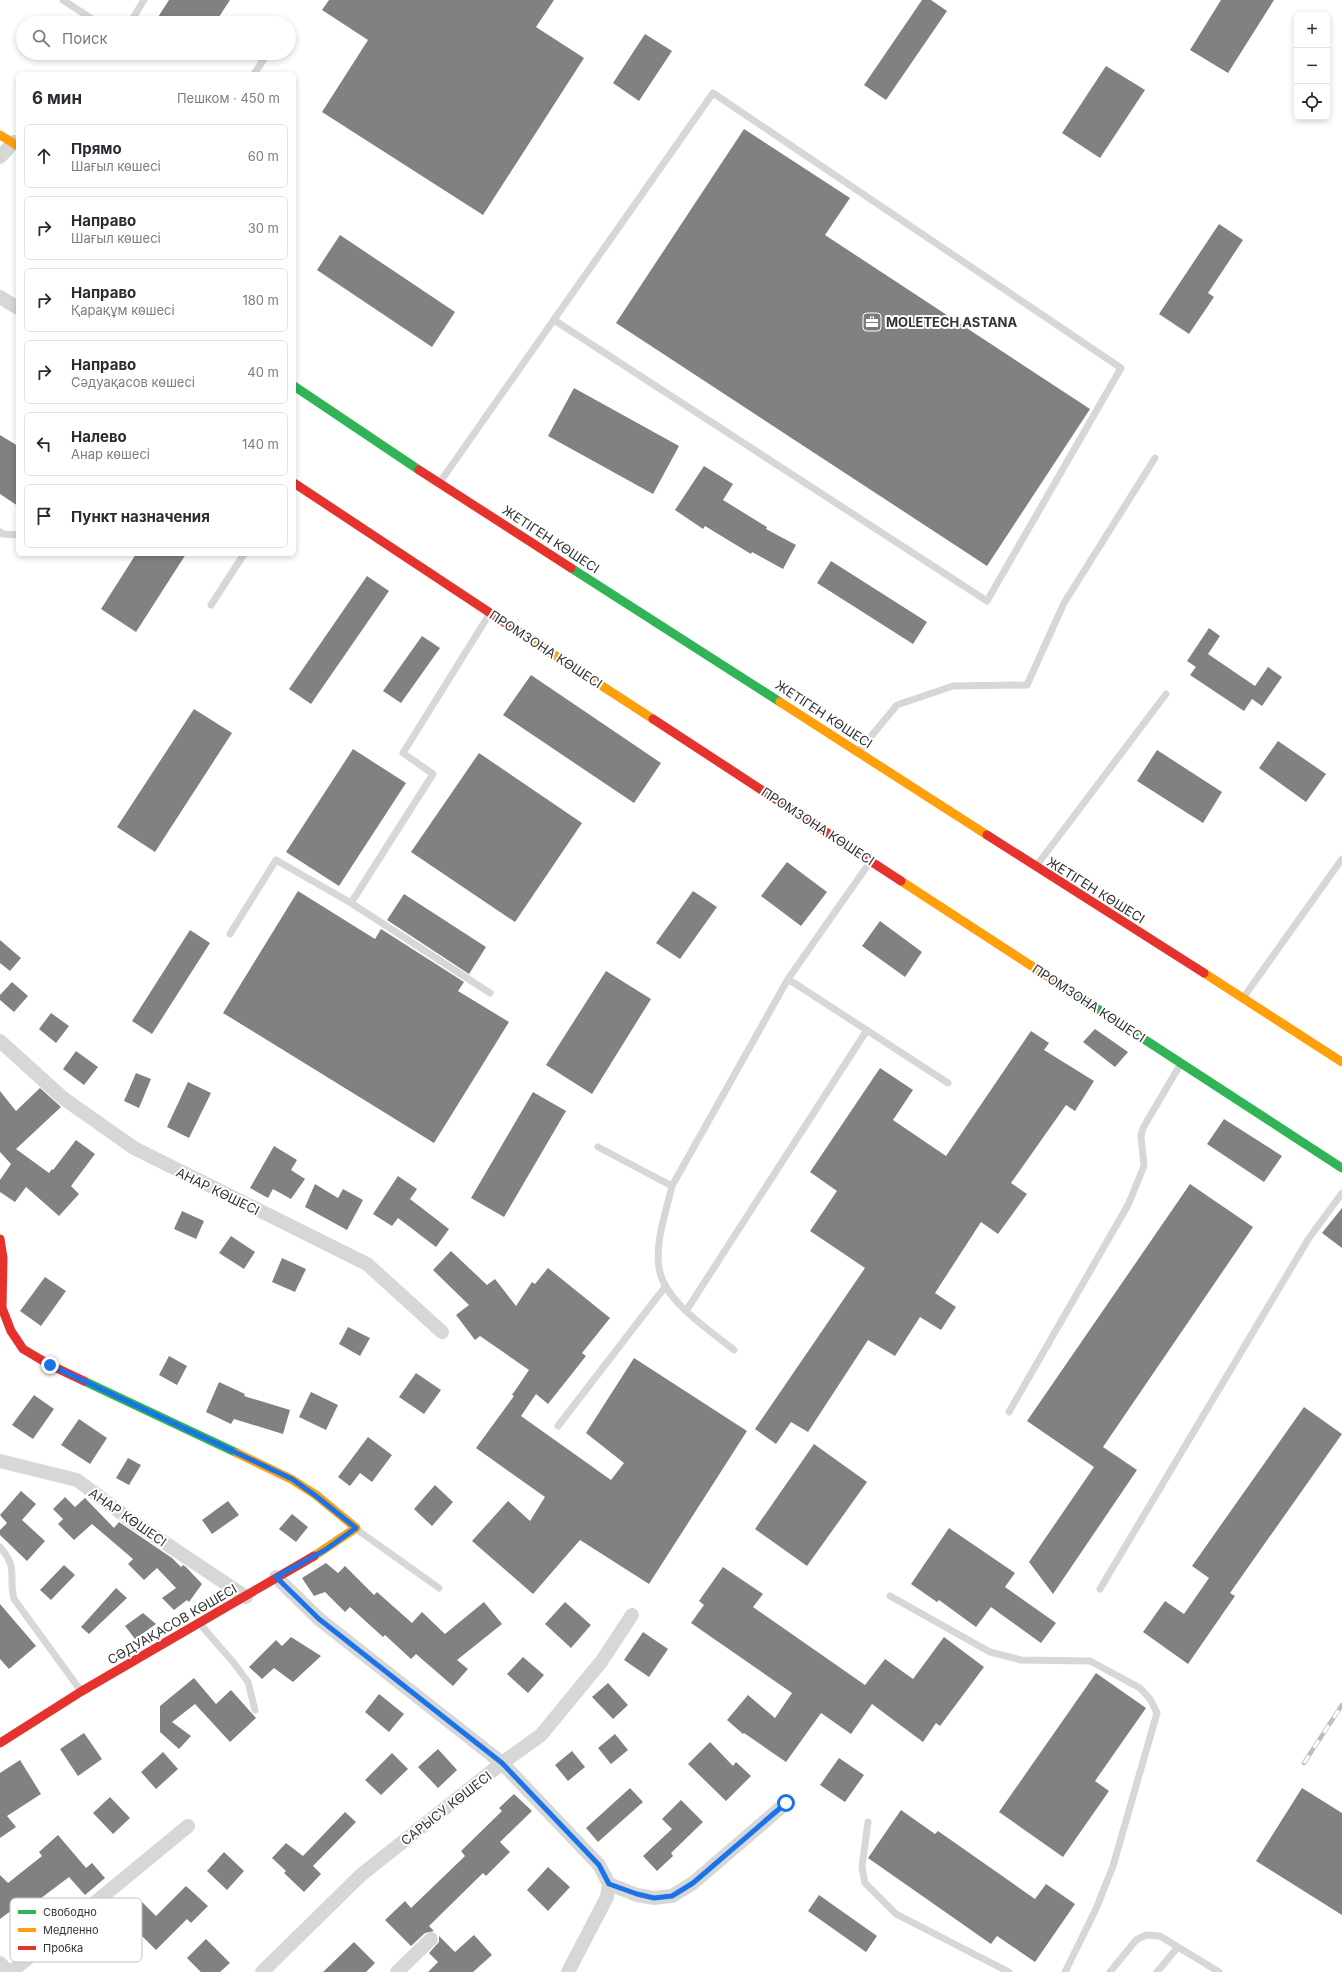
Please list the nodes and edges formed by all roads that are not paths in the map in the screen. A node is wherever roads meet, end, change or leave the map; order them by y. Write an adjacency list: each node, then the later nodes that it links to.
1 (63, 0): 3 (lane)
2 (144, 0): 4 (lane)
3 (87, 16)
4 (134, 16)
5 (263, 60): 6 (lane)
6 (255, 72)
7 (0, 135): 8 (street)
8 (16, 144): 9 (street)
9 (0, 157)
10 (0, 296): 11 (street)
11 (16, 307)
12 (554, 320): 12 (lane); 15 (lane)
13 (296, 387): 15 (street, ЖЕТІГЕН КӨШЕСІ)
14 (1155, 458): 23 (lane)
15 (440, 483): 23 (street, ЖЕТІГЕН КӨШЕСІ)
16 (296, 484): 21 (street, ПРОМЗОНА КӨШЕСІ)
17 (0, 532): 18 (lane)
18 (16, 535)
19 (243, 556): 20 (lane)
20 (211, 605)
21 (490, 613): 25 (street, ПРОМЗОНА КӨШЕСІ); 27 (lane)
22 (1166, 694): 26 (lane)
23 (858, 751): 26 (street, ЖЕТІГЕН КӨШЕСІ)
24 (1342, 859): 31 (lane)
25 (871, 860): 29 (lane); 35 (street, ПРОМЗОНА КӨШЕСІ)
26 (1036, 867): 31 (street, ЖЕТІГЕН КӨШЕСІ)
27 (351, 903): 28 (lane); 30 (lane)
28 (230, 934)
29 (788, 979): 32 (lane); 39 (lane)
30 (490, 993)
31 (1243, 999): 34 (street, ЖЕТІГЕН КӨШЕСІ)
32 (867, 1030): 36 (lane); 43 (lane)
33 (0, 1041): 44 (street, АНАР КӨШЕСІ)
34 (1342, 1062)
35 (1181, 1063): 38 (street, ПРОМЗОНА КӨШЕСІ); 46 (lane)
36 (948, 1083)
37 (598, 1147): 39 (lane)
38 (1342, 1168)
39 (672, 1186): 42 (lane)
40 (1342, 1193): 53 (lane)
41 (0, 1239): 49 (street)
42 (665, 1287): 43 (lane); 47 (lane)
43 (686, 1311): 45 (lane)
44 (442, 1332)
45 (734, 1350)
46 (1009, 1412)
47 (558, 1426)
48 (0, 1461): 54 (street, АНАР КӨШЕСІ)
49 (356, 1528): 51 (street, СӘДУАҚАСОВ КӨШЕСІ); 52 (lane)
50 (0, 1547): 58 (lane)
51 (276, 1577): 54 (street, СӘДУАҚАСОВ КӨШЕСІ); 61 (street)
52 (439, 1588)
53 (1100, 1589)
54 (246, 1596): 57 (street, СӘДУАҚАСОВ КӨШЕСІ)
55 (890, 1596): 77 (lane)
56 (632, 1615): 61 (street, САРЫСУ КӨШЕСІ)
57 (199, 1623): 58 (street, СӘДУАҚАСОВ КӨШЕСІ); 59 (lane)
58 (82, 1691): 60 (street, СӘДУАҚАСОВ КӨШЕСІ)
59 (255, 1710)
60 (0, 1743)
61 (502, 1763): 65 (street); 73 (street, САРЫСУ КӨШЕСІ)
62 (786, 1803): 65 (street)
63 (868, 1822): 76 (lane)
64 (188, 1826): 66 (street)
65 (609, 1884): 75 (street)
66 (101, 1898)
67 (431, 1939): 74 (street)
68 (1178, 1947): 78 (lane); 79 (lane); 80 (lane)
69 (23, 1962): 72 (street)
70 (0, 1963): 71 (street)
71 (8, 1972)
72 (11, 1972)
73 (262, 1972)
74 (397, 1972)
75 (568, 1972)
76 (1009, 1972)
77 (1065, 1972)
78 (1110, 1972)
79 (1157, 1972)
80 (1219, 1972)

